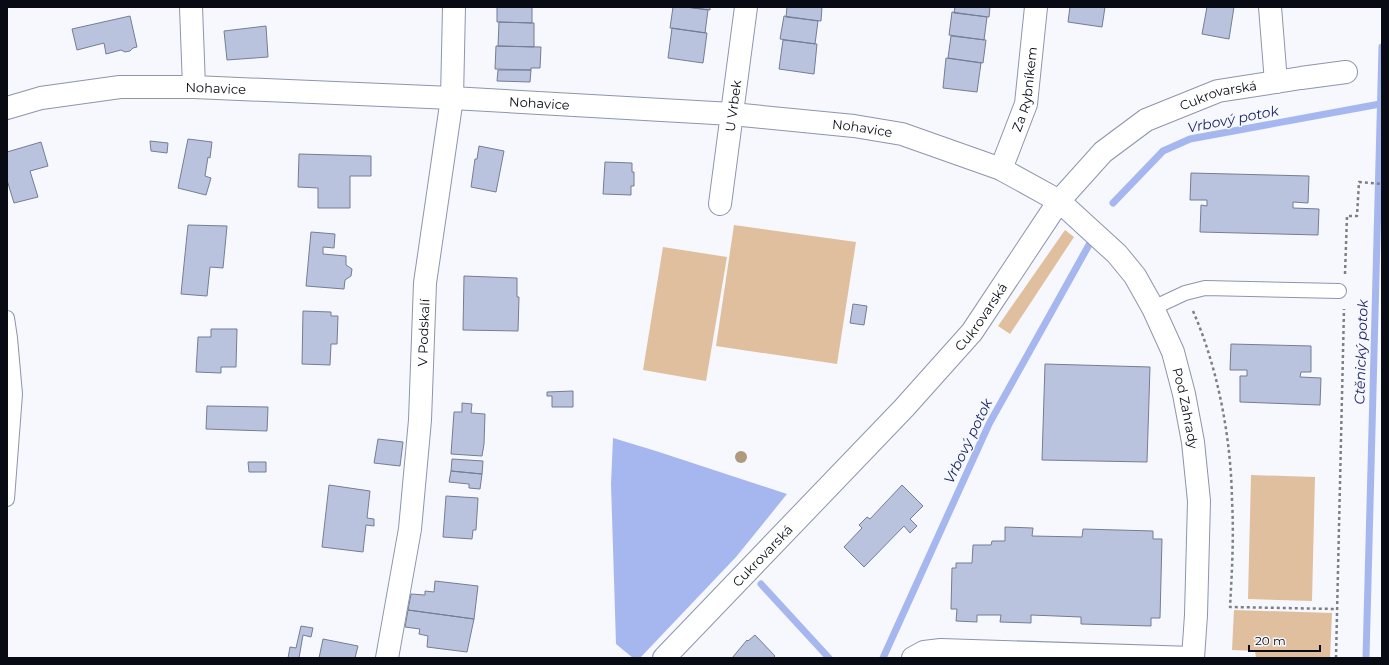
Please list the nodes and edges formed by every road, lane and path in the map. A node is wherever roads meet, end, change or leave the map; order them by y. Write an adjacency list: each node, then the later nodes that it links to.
1 (191, 7): 8 (street)
2 (454, 7): 9 (street, V Podskalí)
3 (746, 7): 11 (street, U Vrbek)
4 (1036, 7): 12 (street, Za Rybníkem)
5 (1270, 7): 7 (street)
6 (1346, 72): 7 (street, Cukrovarská)
7 (1276, 82): 14 (street, Cukrovarská)
8 (194, 87): 9 (street, Nohavice); 10 (street, Nohavice)
9 (452, 98): 11 (street, Nohavice); 24 (street, V Podskalí)
10 (7, 108)
11 (732, 114): 12 (street, Nohavice); 15 (street, U Vrbek)
12 (1001, 169): 14 (street, Nohavice)
13 (1382, 184): 16 (path)
14 (1059, 200): 19 (street, Pod Zahrady); 25 (street, Cukrovarská)
15 (720, 204)
16 (1345, 275)
17 (1339, 290): 19 (lane)
18 (1344, 306): 23 (path)
19 (1153, 308): 27 (street, Pod Zahrady)
20 (7, 318): 21 (lane)
21 (7, 499)
22 (1230, 607): 23 (path)
23 (1337, 609): 28 (path)
24 (387, 658)
25 (664, 658)
26 (913, 658): 27 (street)
27 (1193, 658)
28 (1336, 658)

